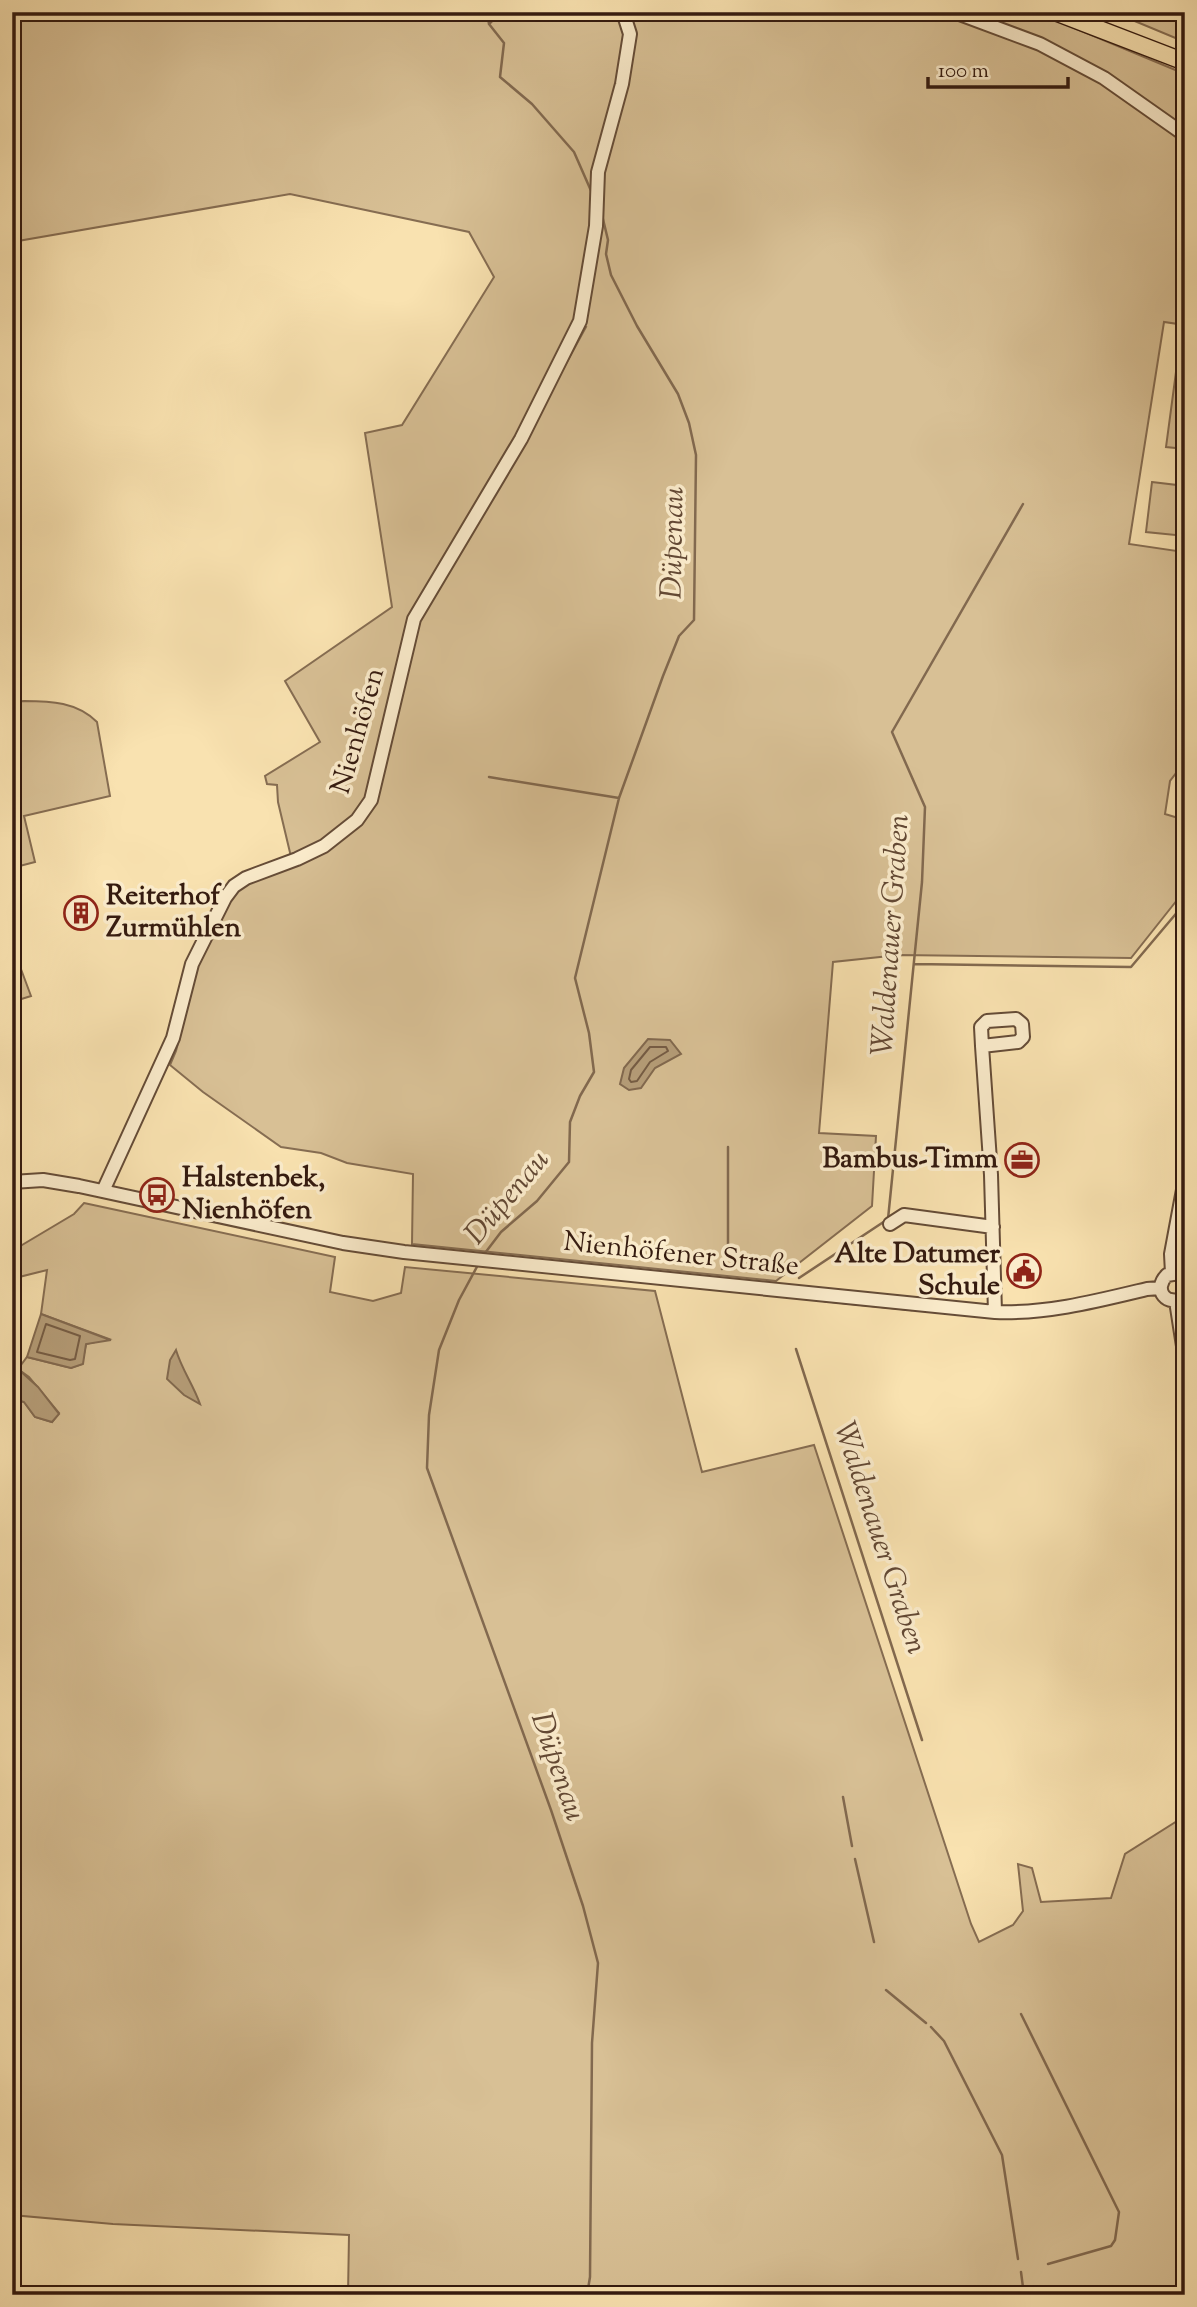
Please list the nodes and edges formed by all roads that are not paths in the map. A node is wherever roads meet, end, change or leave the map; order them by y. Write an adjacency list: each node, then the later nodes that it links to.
1 (623, 12): 9 (street, Nienhöfen)
2 (954, 12): 5 (street)
3 (1055, 12): 4 (main road)
4 (1185, 62)
5 (1185, 135)
6 (982, 1045): 11 (street)
7 (1185, 1179): 12 (street)
8 (12, 1182): 9 (street, Nienhöfener Straße)
9 (103, 1191): 16 (street, Nienhöfener Straße)
10 (890, 1224): 11 (street)
11 (993, 1227): 16 (street)
12 (1172, 1273): 13 (street); 14 (street)
13 (1185, 1277)
14 (1160, 1288): 15 (street); 16 (street, Nienhöfener Straße)
15 (1180, 1299): 17 (street)
16 (995, 1312)
17 (1185, 1359)

